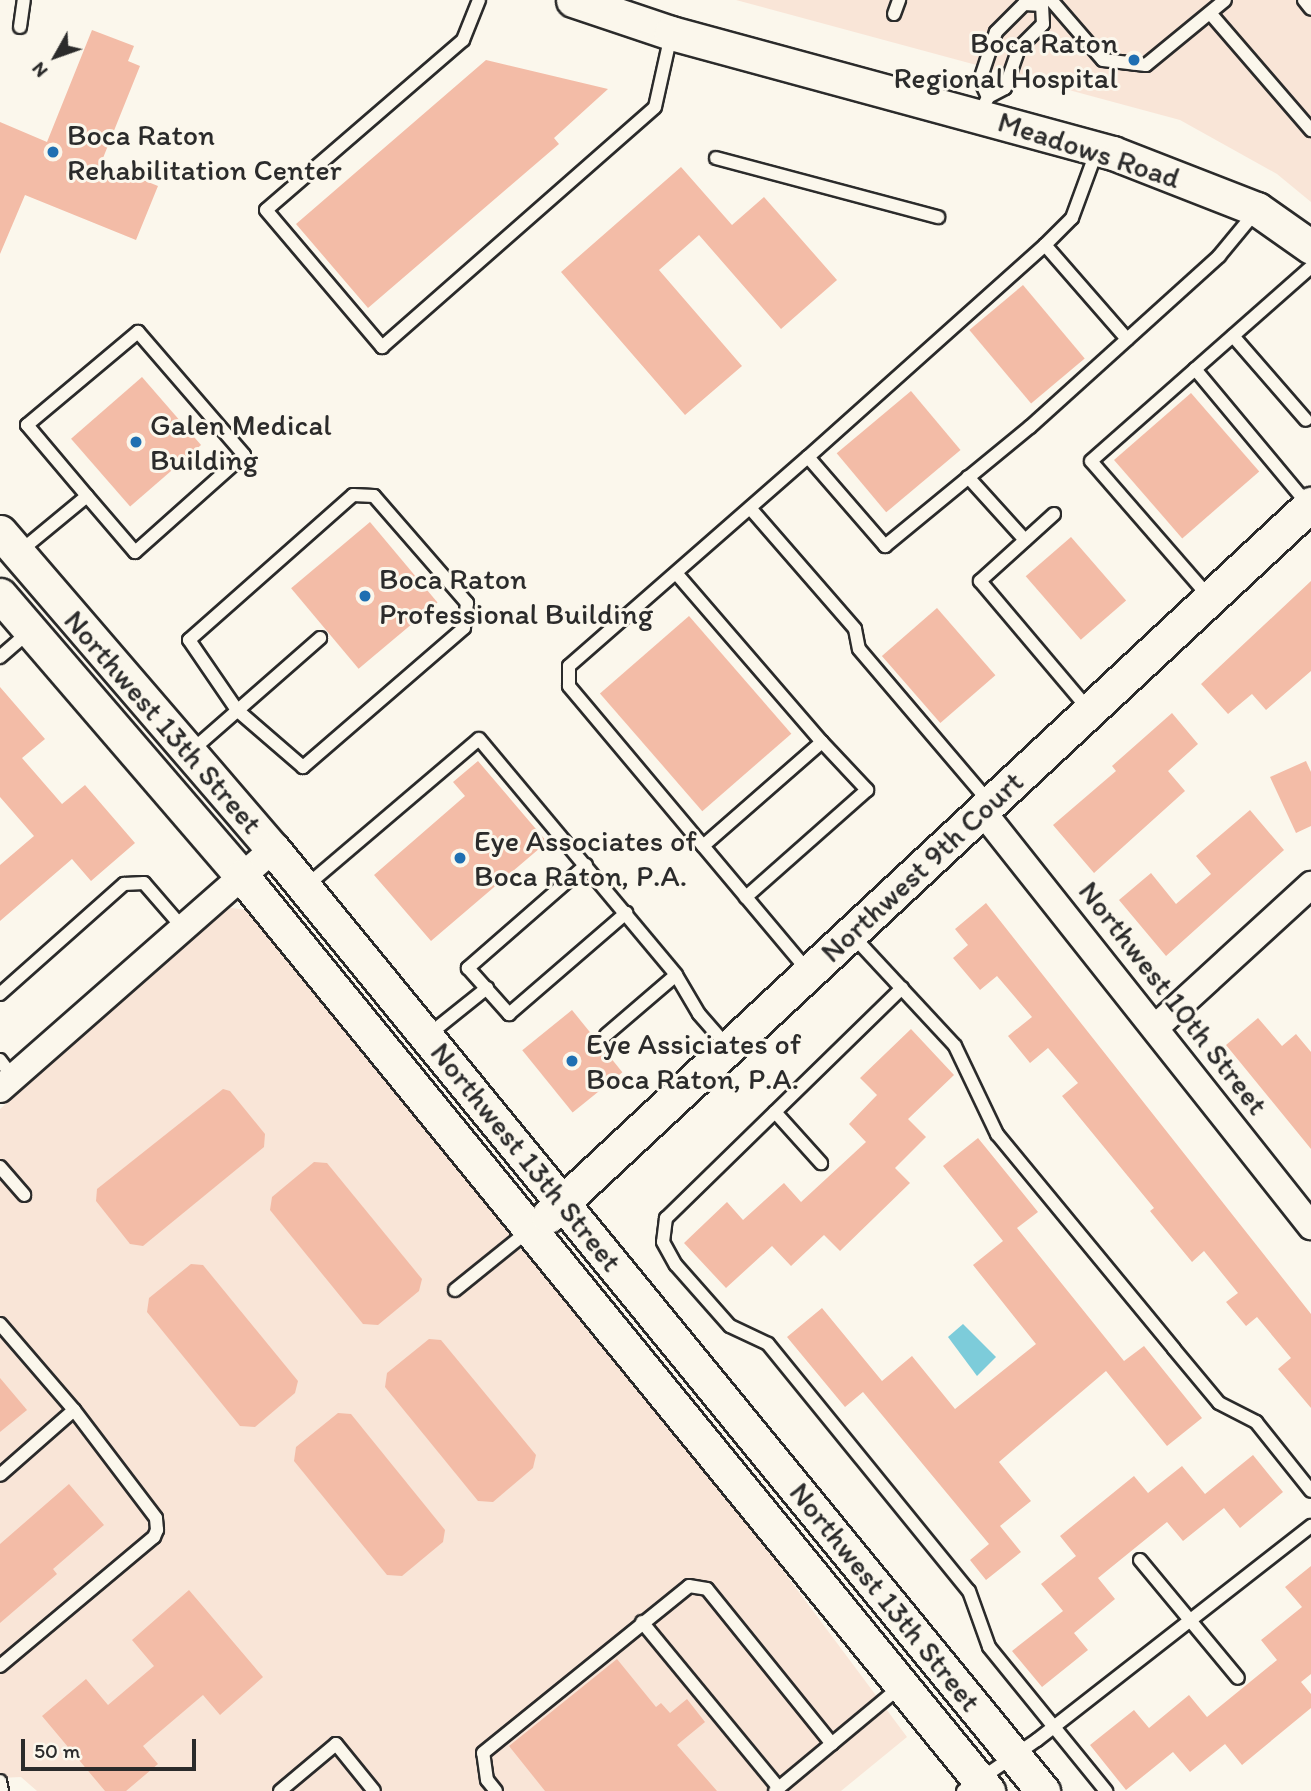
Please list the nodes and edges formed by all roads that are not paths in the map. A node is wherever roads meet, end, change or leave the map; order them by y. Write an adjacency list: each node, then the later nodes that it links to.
1 (24, 0): 11 (lane)
2 (480, 0): 12 (lane)
3 (573, 0): 12 (street, Meadows Road)
4 (899, 0): 10 (lane)
5 (1225, 0): 9 (lane)
6 (1304, 0): 8 (lane)
7 (1046, 2): 9 (lane); 13 (lane); 13 (lane)
8 (1311, 9)
9 (1210, 13): 14 (lane)
10 (894, 14)
11 (20, 27)
12 (671, 33): 13 (street, Meadows Road)
13 (984, 106): 15 (street, Meadows Road)
14 (1311, 130)
15 (1097, 150): 17 (street, Meadows Road); 19 (lane)
16 (716, 158): 18 (lane)
17 (1257, 209): 20 (street, Meadows Road); 23 (lane)
18 (939, 217)
19 (1045, 245): 23 (lane); 26 (lane)
20 (1311, 247)
21 (1311, 267): 22 (lane)
22 (1233, 336): 24 (lane); 25 (lane)
23 (1127, 339): 27 (lane)
24 (1195, 369): 29 (lane); 36 (lane)
25 (1306, 420)
26 (808, 457): 27 (lane); 30 (lane)
27 (968, 477): 32 (lane)
28 (87, 496): 28 (lane); 33 (lane)
29 (1310, 505): 36 (street, Northwest 9th Court)
30 (750, 508): 34 (lane); 44 (lane)
31 (1054, 514): 32 (lane)
32 (1025, 540): 41 (lane)
33 (9, 542): 43 (street, Northwest 13th Street)
34 (676, 573): 42 (lane); 45 (lane)
35 (0, 595): 37 (street, Northwest 13th Street)
36 (1210, 598): 41 (street, Northwest 9th Court)
37 (31, 631): 39 (lane); 48 (street, Northwest 13th Street)
38 (320, 638): 40 (lane)
39 (0, 657)
40 (237, 710): 40 (lane); 43 (lane)
41 (1089, 711): 44 (street, Northwest 9th Court)
42 (822, 742): 45 (lane); 51 (lane)
43 (190, 752): 46 (street, Northwest 13th Street)
44 (987, 807): 54 (street, Northwest 9th Court); 60 (street, Northwest 10th Street)
45 (703, 846): 51 (lane)
46 (273, 849): 48 (street); 50 (street, Northwest 13th Street)
47 (586, 865): 50 (lane); 52 (lane); 57 (lane)
48 (242, 876): 53 (street); 71 (street, Northwest 13th Street)
49 (1311, 885): 60 (street)
50 (304, 887): 62 (street, Northwest 13th Street)
51 (746, 897): 55 (lane)
52 (626, 913): 56 (lane); 57 (lane)
53 (183, 928): 59 (lane); 64 (street)
54 (851, 934): 55 (street, Northwest 9th Court); 58 (lane)
55 (810, 973): 63 (street, Northwest 9th Court)
56 (676, 975): 61 (lane); 63 (lane)
57 (487, 988): 62 (lane)
58 (902, 988): 65 (lane); 76 (lane)
59 (0, 994)
60 (1155, 1028): 70 (street, Northwest 10th Street)
61 (606, 1035)
62 (427, 1036): 69 (street, Northwest 13th Street)
63 (729, 1048): 69 (street, Northwest 9th Court)
64 (4, 1075)
65 (775, 1112): 66 (lane); 84 (lane)
66 (821, 1163)
67 (0, 1167): 68 (lane)
68 (24, 1195)
69 (564, 1203): 71 (street, Northwest 9th Court); 86 (street, Northwest 13th Street)
70 (1311, 1226)
71 (531, 1228): 72 (lane); 83 (street, Northwest 13th Street)
72 (455, 1290)
73 (0, 1324): 74 (lane)
74 (74, 1410): 75 (lane); 81 (lane)
75 (0, 1475)
76 (1311, 1491)
77 (1311, 1526): 79 (lane)
78 (1140, 1560): 79 (lane)
79 (1191, 1620): 82 (lane); 84 (lane)
80 (642, 1622): 85 (lane); 89 (lane); 93 (lane)
81 (0, 1666)
82 (1238, 1678)
83 (902, 1685): 85 (lane); 88 (street, Northwest 13th Street)
84 (1054, 1727): 86 (lane); 95 (lane)
85 (832, 1744): 89 (lane)
86 (1014, 1756): 88 (lane); 94 (street, Northwest 13th Street)
87 (0, 1781): 90 (lane)
88 (977, 1787)
89 (777, 1789)
90 (2, 1791)
91 (280, 1791): 92 (lane)
92 (374, 1791)
93 (496, 1791)
94 (1043, 1791)
95 (1106, 1791)

